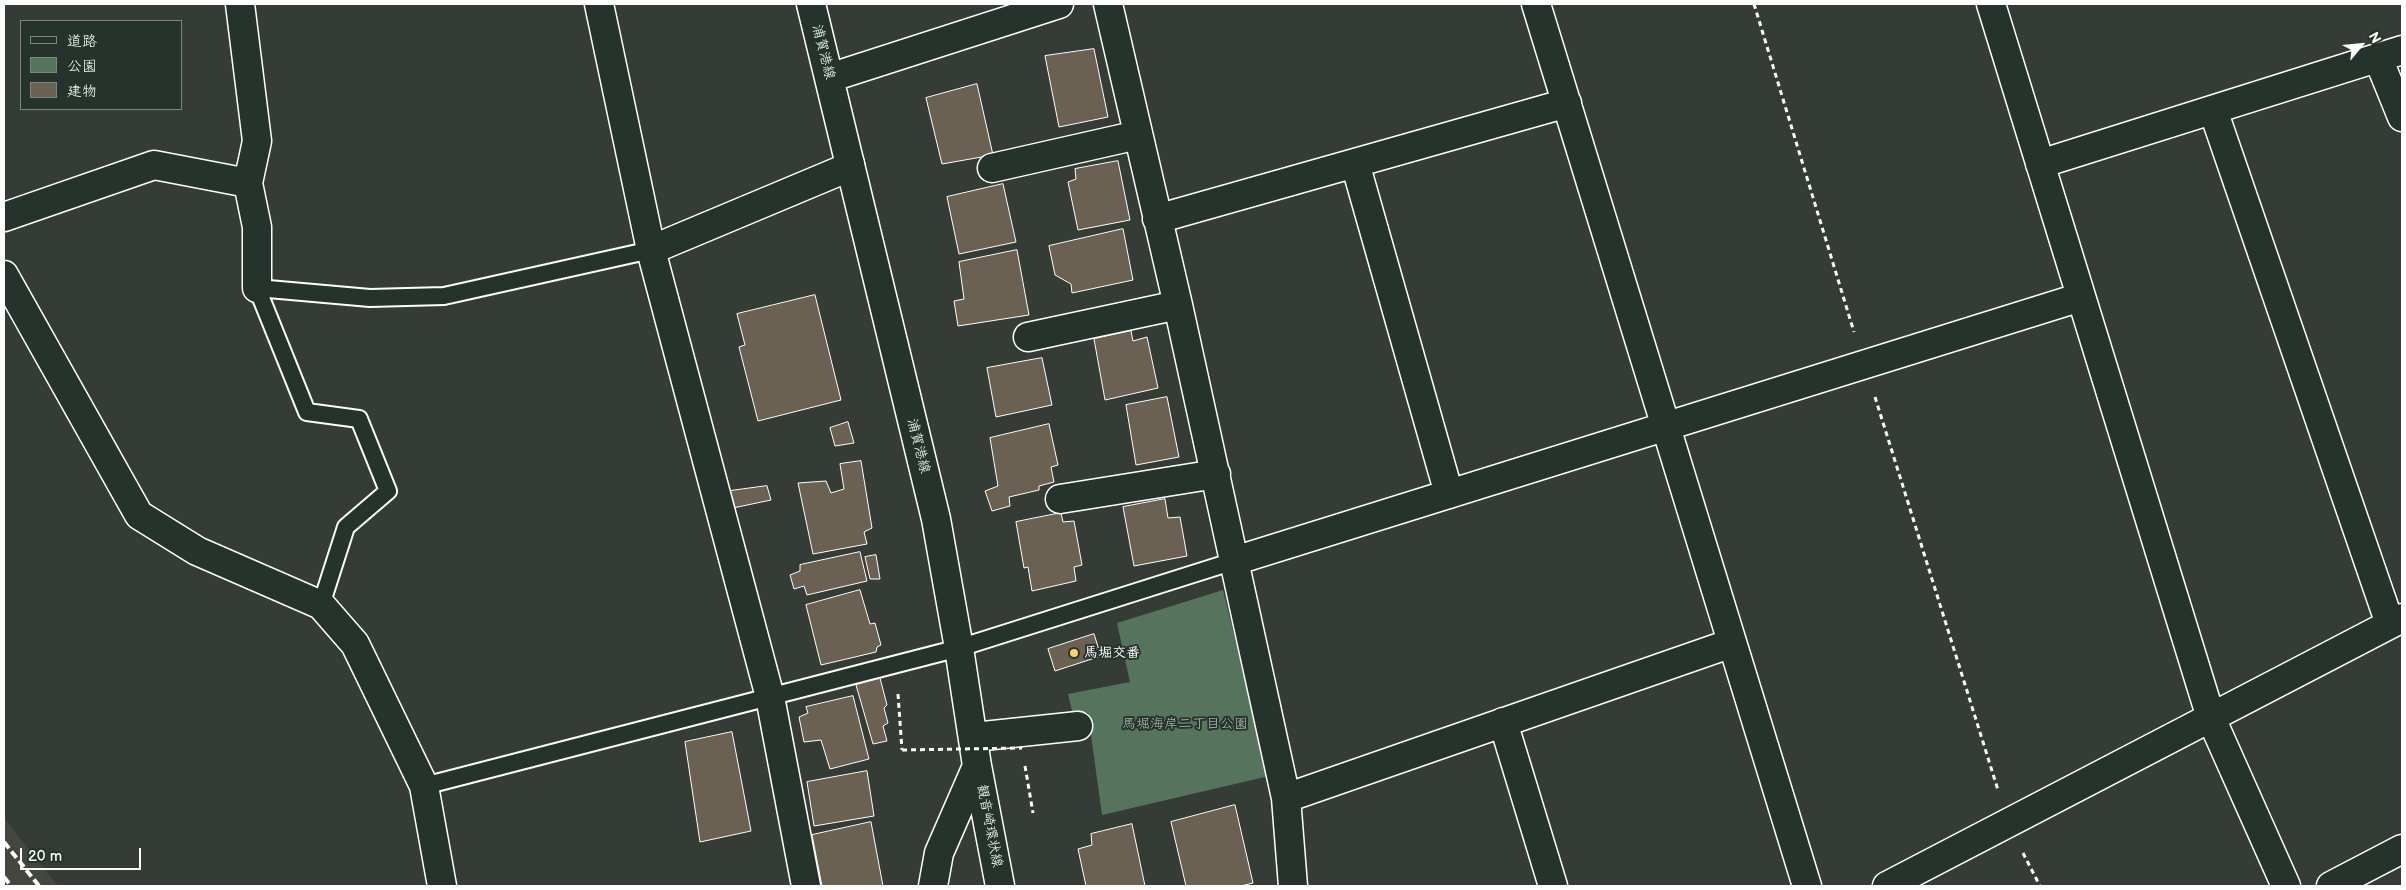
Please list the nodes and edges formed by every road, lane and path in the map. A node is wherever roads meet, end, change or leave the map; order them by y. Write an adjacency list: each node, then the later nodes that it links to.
1 (240, 4): 19 (street)
2 (600, 4): 22 (street)
3 (811, 4): 10 (street, 浦賀港線)
4 (1059, 4): 10 (street)
5 (1108, 4): 14 (street)
6 (1536, 4): 11 (street)
7 (1754, 4): 28 (path)
8 (1991, 4): 17 (street)
9 (2390, 54): 12 (street); 13 (street)
10 (829, 78): 16 (street, 浦賀港線)
11 (1567, 103): 15 (street); 29 (street)
12 (2213, 110): 17 (street); 35 (street)
13 (2402, 117)
14 (1138, 135): 18 (street); 21 (street)
15 (1355, 163): 21 (street); 31 (street)
16 (850, 164): 22 (street); 37 (street, 浦賀港線)
17 (2040, 164): 25 (street)
18 (992, 168)
19 (248, 183): 20 (street); 24 (street)
20 (4, 218)
21 (1157, 219): 26 (street)
22 (650, 250): 24 (lane); 39 (street)
23 (4, 275): 34 (street)
24 (257, 288): 34 (lane)
25 (2081, 297): 28 (street); 40 (street)
26 (1178, 306): 27 (street); 30 (street)
27 (1028, 337)
28 (1864, 364): 29 (street); 48 (path)
29 (1666, 426): 31 (street); 36 (street)
30 (1216, 474): 32 (street); 33 (street)
31 (1449, 494): 33 (street)
32 (1060, 499)
33 (1234, 561): 37 (lane); 46 (street)
34 (321, 605): 45 (street)
35 (2396, 621): 40 (street)
36 (1732, 643): 41 (street); 56 (street)
37 (959, 648): 39 (lane); 43 (street, 浦賀港線)
38 (898, 685): 47 (path, bridge)
39 (770, 697): 45 (lane); 51 (street)
40 (2211, 718): 48 (street); 59 (street)
41 (1503, 722): 46 (street); 55 (street)
42 (1078, 726): 43 (street)
43 (974, 737): 44 (street, 浦賀港線)
44 (977, 766): 52 (street, 浦賀港線); 53 (street, 観音崎環状線)
45 (424, 786): 50 (street)
46 (1286, 798): 54 (street)
47 (1033, 813)
48 (2008, 823): 57 (street); 58 (path)
49 (2402, 849): 60 (street)
50 (442, 886)
51 (806, 886)
52 (934, 886)
53 (1000, 886)
54 (1293, 886)
55 (1553, 886)
56 (1807, 886)
57 (1887, 886)
58 (2040, 886)
59 (2286, 886)
60 (2331, 886)

